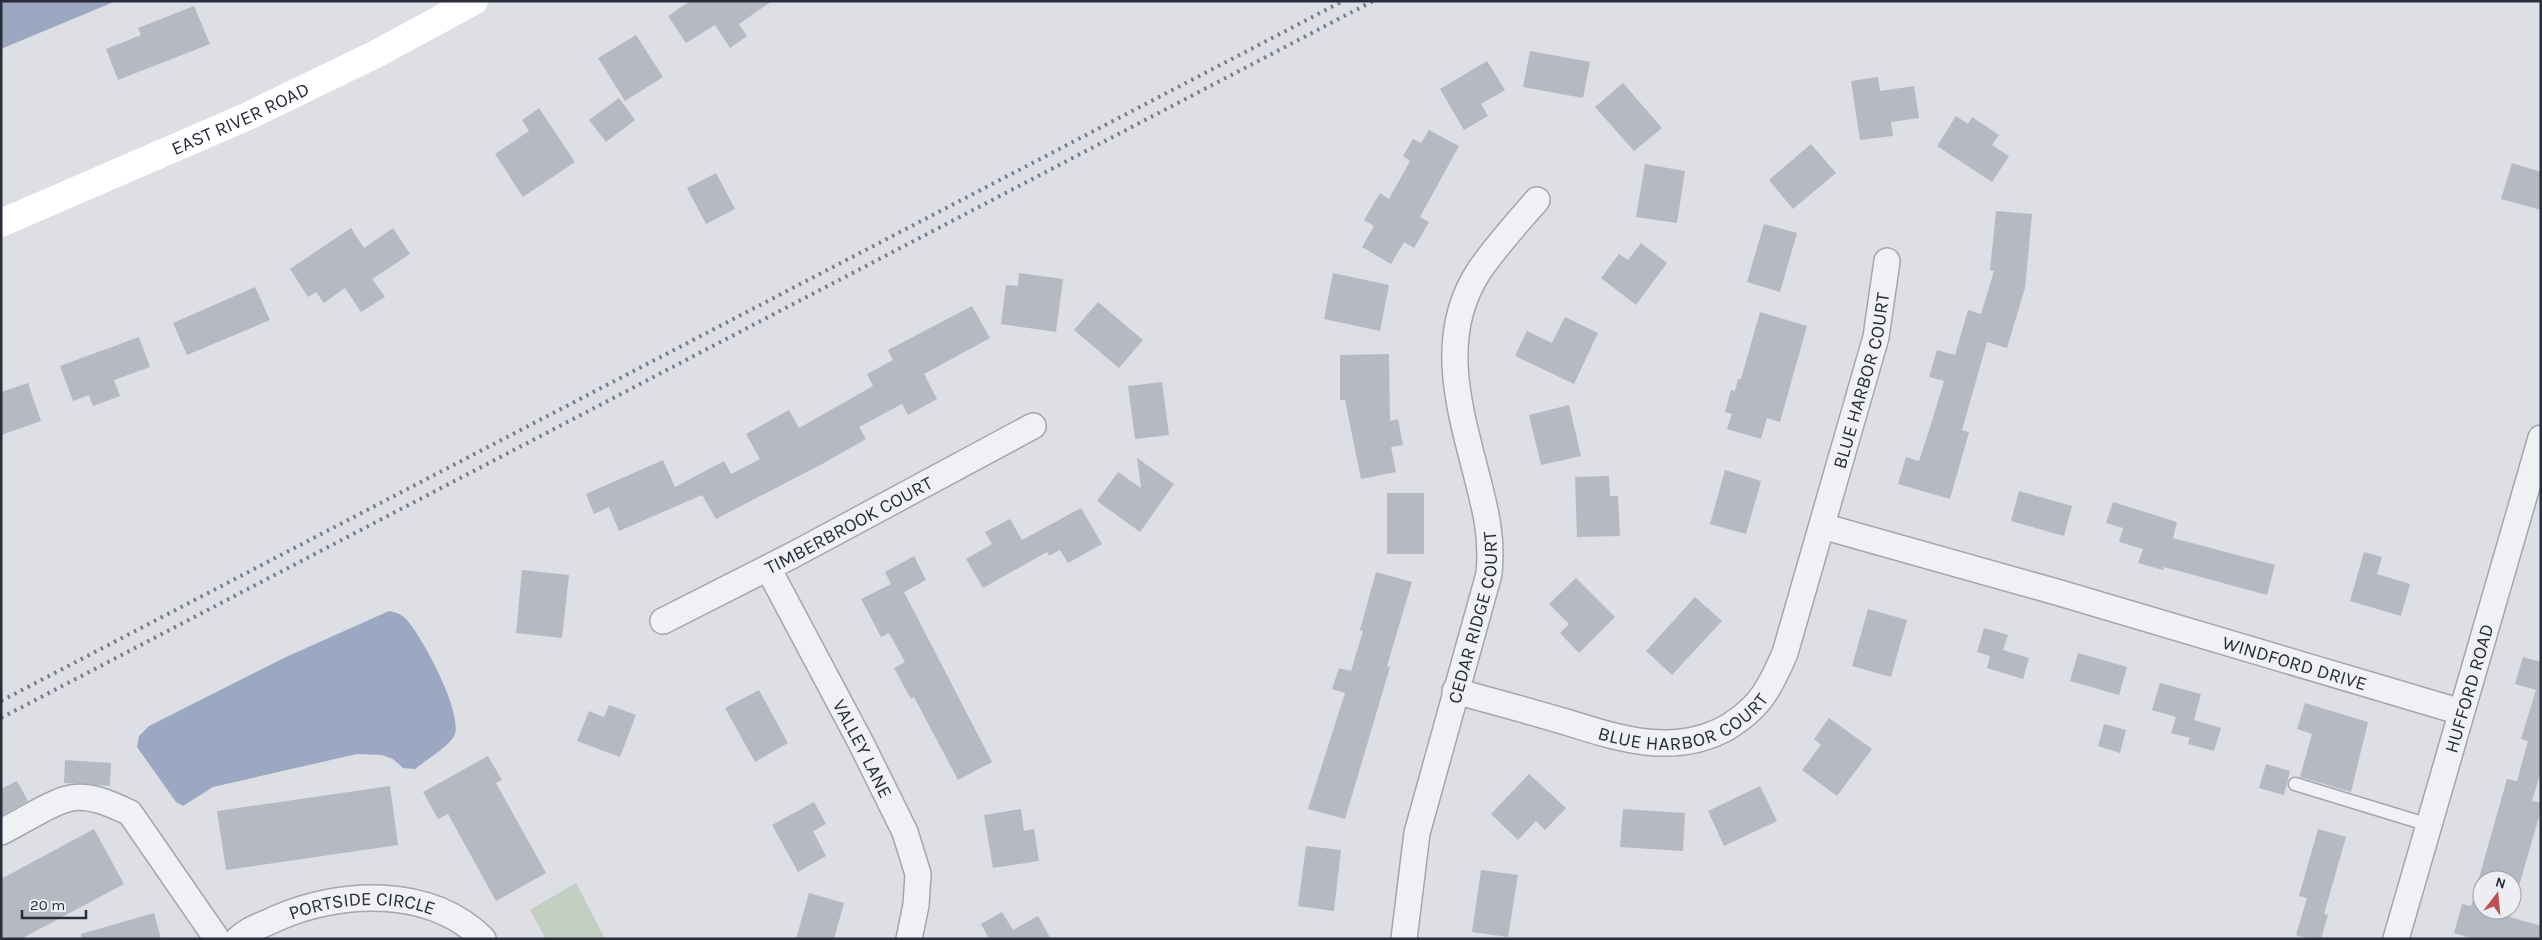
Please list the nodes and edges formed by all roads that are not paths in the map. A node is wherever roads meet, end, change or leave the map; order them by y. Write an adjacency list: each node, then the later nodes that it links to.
1 (474, 1): 3 (main road, EAST RIVER ROAD)
2 (1537, 200): 10 (street, CEDAR RIDGE COURT)
3 (1, 223)
4 (1887, 261): 7 (street, BLUE HARBOR COURT)
5 (1033, 426): 8 (street, TIMBERBROOK COURT)
6 (2541, 438): 11 (street, HUFFORD ROAD)
7 (1822, 526): 10 (street, BLUE HARBOR COURT); 11 (street, WINDFORD DRIVE)
8 (768, 568): 9 (street, TIMBERBROOK COURT); 18 (street, VALLEY LANE)
9 (663, 621)
10 (1455, 691): 19 (street, CEDAR RIDGE COURT)
11 (2461, 712): 13 (street, HUFFORD ROAD)
12 (2295, 784): 13 (lane)
13 (2429, 825): 20 (street, HUFFORD ROAD)
14 (1, 832): 15 (street)
15 (217, 939)
16 (238, 939): 17 (street, PORTSIDE CIRCLE)
17 (483, 939)
18 (909, 939)
19 (1404, 939)
20 (2396, 939)

